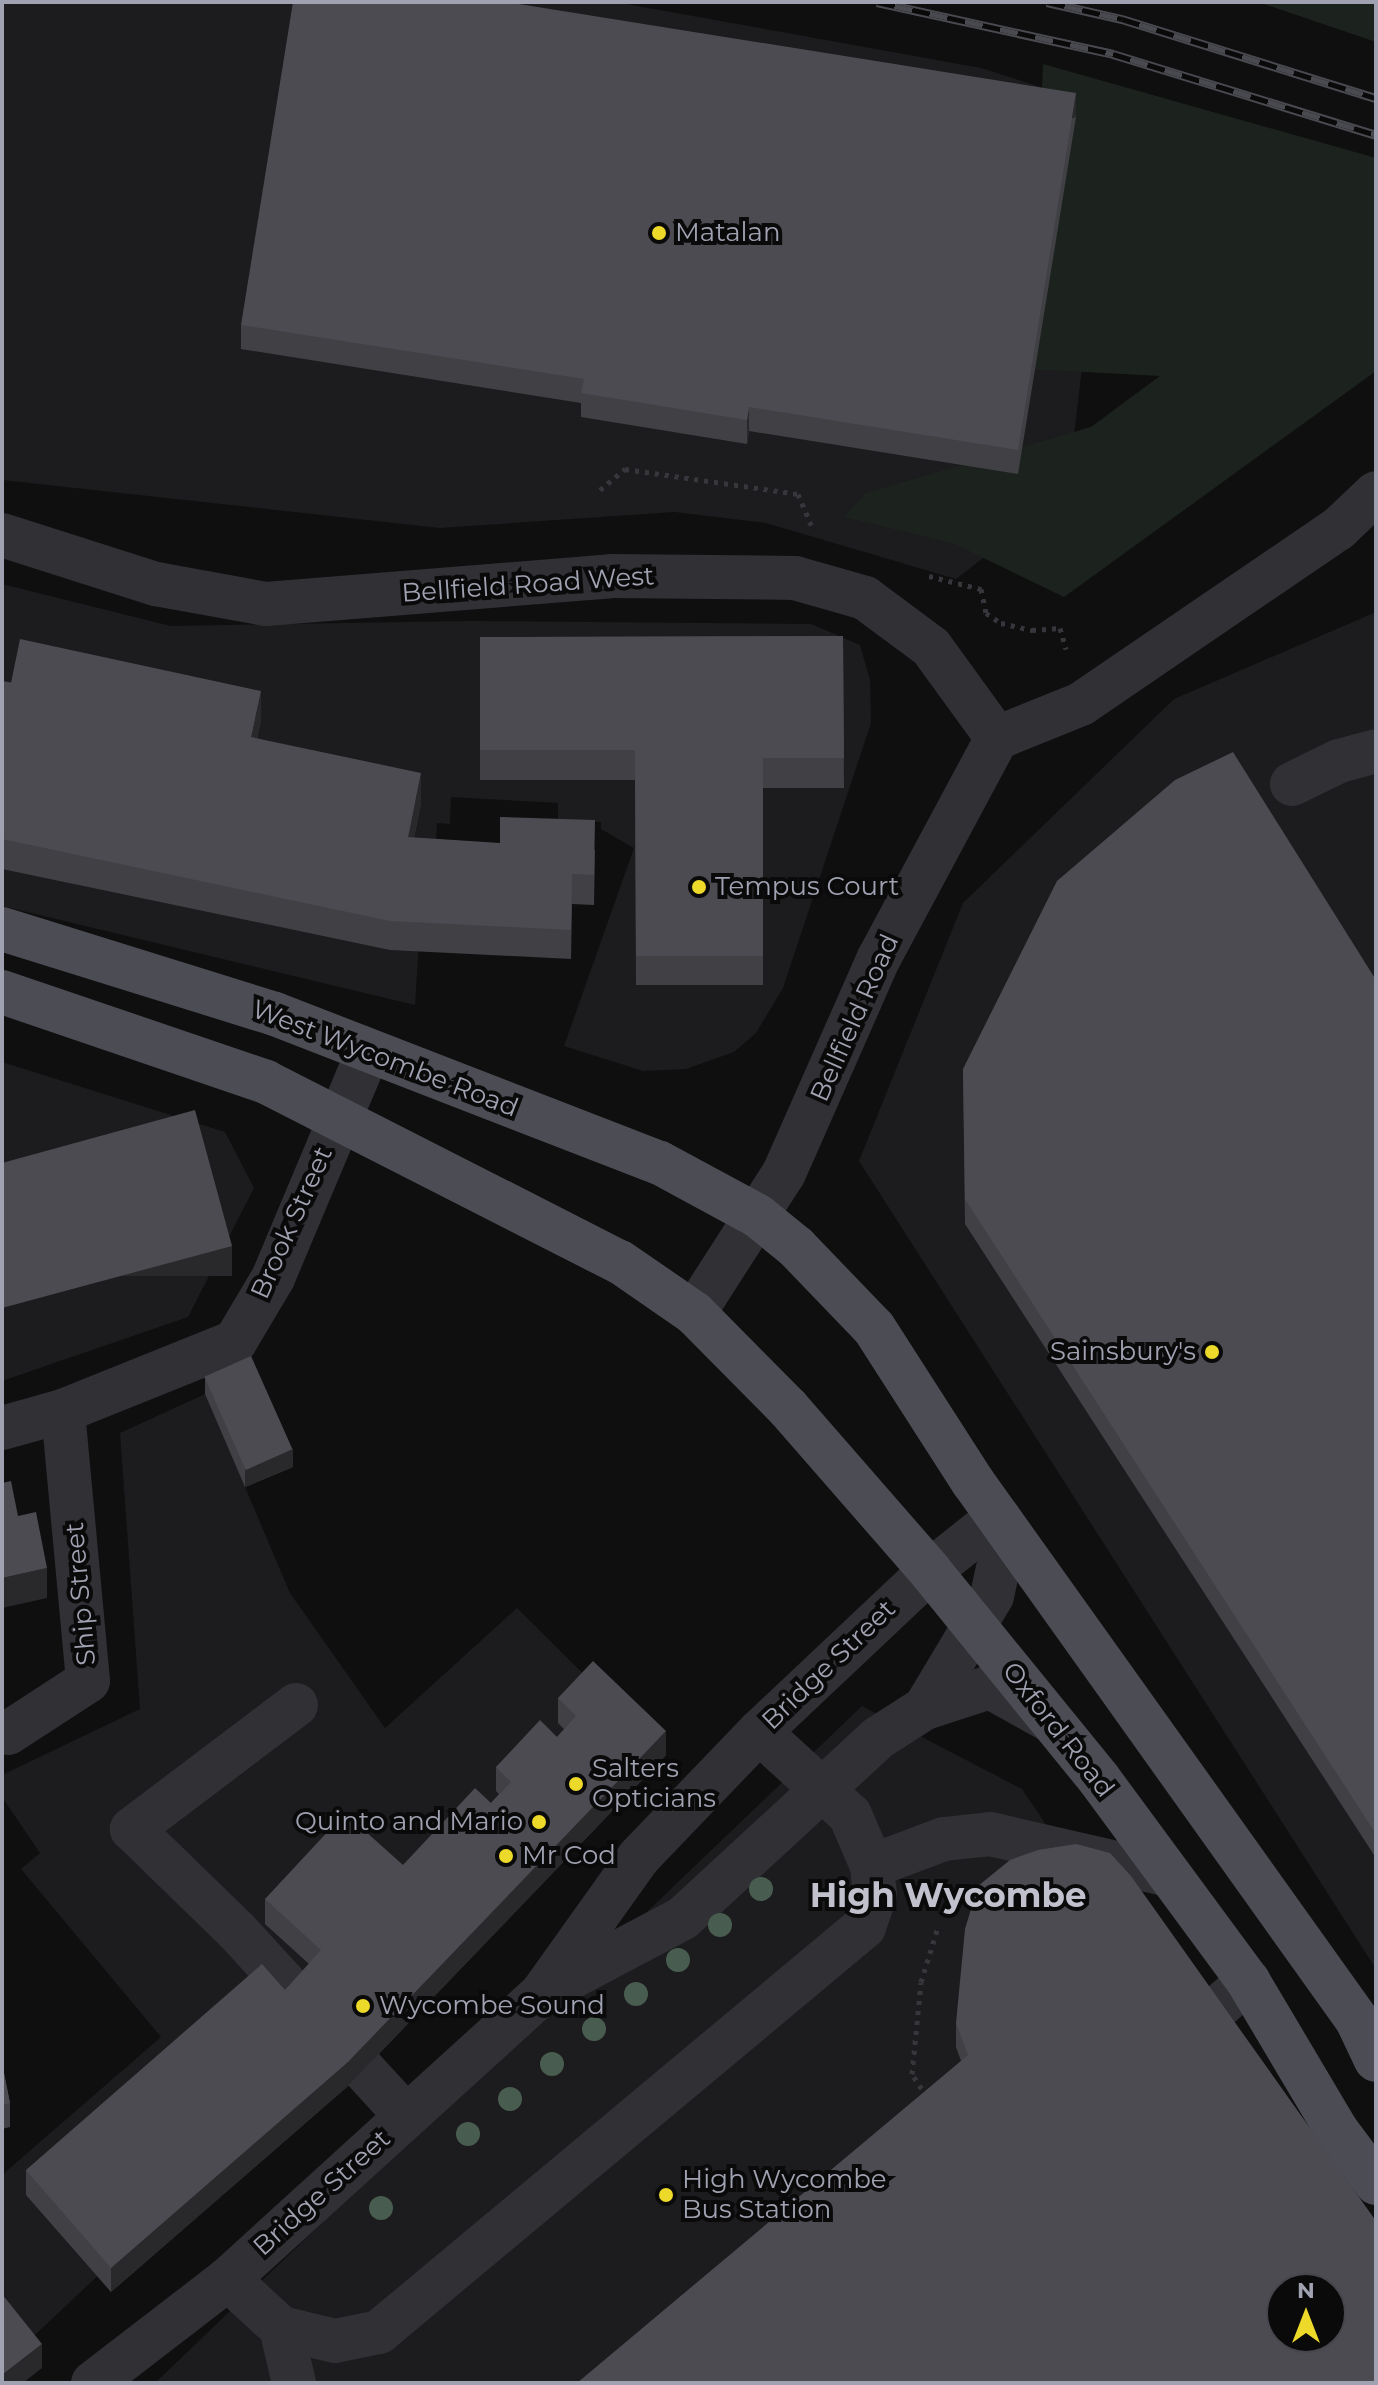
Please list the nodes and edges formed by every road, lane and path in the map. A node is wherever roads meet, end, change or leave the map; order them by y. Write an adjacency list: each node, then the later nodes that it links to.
1 (600, 490): 4 (path)
2 (1376, 493): 6 (street)
3 (2, 535): 7 (street, Bellfield Road West)
4 (816, 536)
5 (981, 589): 6 (path)
6 (1081, 704): 7 (street)
7 (997, 738): 14 (street, Bellfield Road)
8 (1376, 751): 9 (street)
9 (1292, 784)
10 (2, 929): 12 (main road, West Wycombe Road)
11 (2, 992): 13 (main road)
12 (368, 1052): 13 (street, Brook Street); 14 (main road, West Wycombe Road)
13 (338, 1116): 15 (main road); 16 (street, Brook Street)
14 (758, 1216): 15 (street, Bellfield Road); 18 (main road)
15 (694, 1313): 19 (main road, Oxford Road)
16 (63, 1411): 17 (street, Brook Street); 25 (street, Ship Street)
17 (2, 1428)
18 (998, 1517): 19 (street, Bridge Street); 20 (street, Bridge Street); 33 (main road)
19 (930, 1571): 20 (main road, Oxford Road); 24 (street, Bridge Street)
20 (973, 1624): 22 (street, Bridge Street); 23 (main road, Oxford Road)
21 (296, 1705): 32 (street)
22 (925, 1708): 23 (street, Bridge Street); 26 (street, Bridge Street)
23 (1051, 1721): 28 (main road, Oxford Road)
24 (759, 1732): 26 (street); 31 (street, Bridge Street)
25 (8, 1733)
26 (822, 1790): 27 (street); 31 (street, Bridge Street)
27 (872, 1866): 28 (street); 40 (street)
28 (1169, 1875): 30 (main road, Oxford Road)
29 (938, 1927): 36 (path)
30 (1248, 1981): 34 (street); 38 (main road, Oxford Road)
31 (542, 1993): 37 (street, Bridge Street)
32 (299, 1999)
33 (1376, 2060)
34 (1152, 2067)
35 (363, 2069): 37 (street)
36 (934, 2108)
37 (406, 2116): 39 (street, Bridge Street)
38 (1376, 2183)
39 (228, 2279): 40 (street); 41 (street, Bridge Street)
40 (281, 2328): 42 (street)
41 (93, 2383)
42 (294, 2383)

